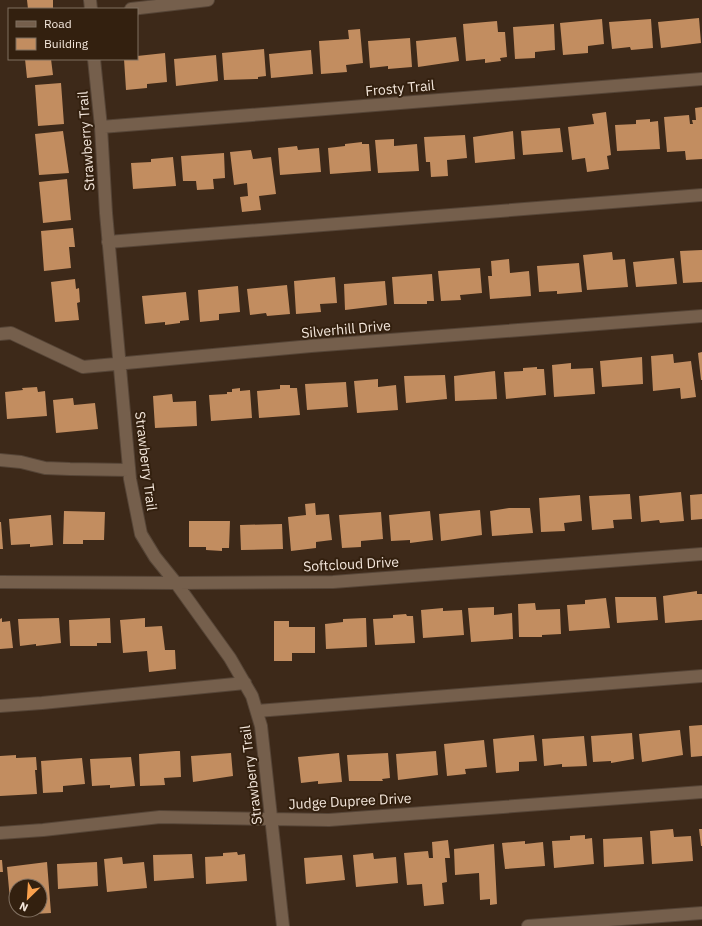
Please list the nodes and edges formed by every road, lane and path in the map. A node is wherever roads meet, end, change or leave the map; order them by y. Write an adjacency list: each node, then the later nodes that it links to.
1 (208, 0): 2 (street)
2 (138, 8)
3 (94, 60): 5 (street, Strawberry Trail)
4 (702, 79): 5 (street, Frosty Trail)
5 (101, 127): 7 (street, Strawberry Trail)
6 (702, 194): 7 (street)
7 (108, 242): 10 (street, Strawberry Trail)
8 (702, 316): 10 (street, Silverhill Drive)
9 (0, 334): 10 (street, Silverhill Drive)
10 (119, 364): 12 (street, Strawberry Trail)
11 (0, 460): 12 (street)
12 (129, 470): 15 (street, Strawberry Trail)
13 (702, 554): 15 (street, Softcloud Drive)
14 (0, 582): 15 (street, Softcloud Drive)
15 (176, 583): 17 (street, Strawberry Trail)
16 (702, 676): 19 (street)
17 (245, 684): 18 (street); 19 (street, Strawberry Trail)
18 (0, 706)
19 (257, 711): 21 (street, Strawberry Trail)
20 (702, 792): 21 (street, Judge Dupree Drive)
21 (271, 819): 22 (street, Judge Dupree Drive); 24 (street, Strawberry Trail)
22 (0, 833)
23 (702, 913): 25 (street)
24 (283, 926)
25 (528, 926)

